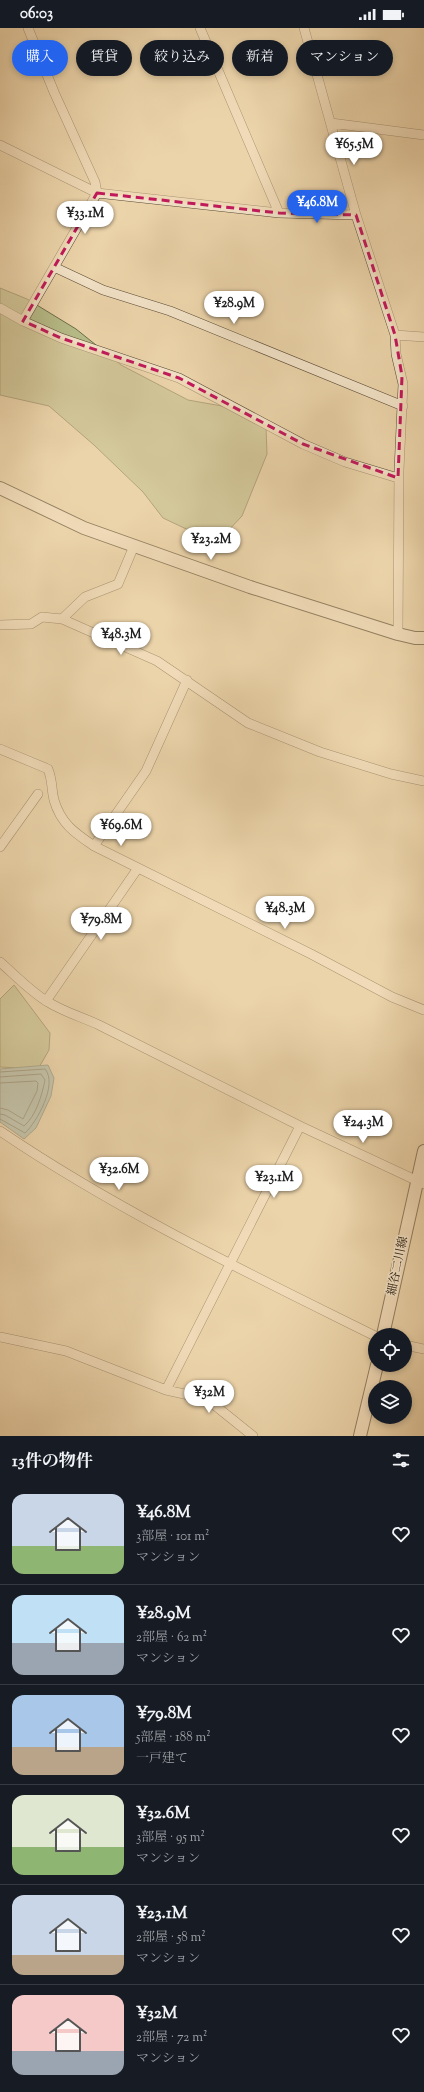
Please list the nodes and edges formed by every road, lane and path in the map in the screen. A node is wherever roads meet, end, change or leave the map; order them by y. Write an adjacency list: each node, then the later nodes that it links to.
1 (28, 28): 7 (street)
2 (200, 28): 8 (street)
3 (304, 28): 4 (street)
4 (331, 123): 5 (street); 9 (street)
5 (424, 135)
6 (0, 145): 7 (street)
7 (97, 193): 8 (street); 10 (street)
8 (279, 212): 9 (street)
9 (356, 215): 13 (street)
10 (54, 267): 12 (street); 15 (street)
11 (0, 308): 12 (street)
12 (23, 321): 16 (street)
13 (395, 335): 14 (street); 15 (street)
14 (424, 337)
15 (403, 406): 16 (street)
16 (398, 478): 21 (street)
17 (0, 488): 18 (street)
18 (134, 546): 19 (street); 21 (street)
19 (62, 619): 20 (street); 23 (street)
20 (0, 625)
21 (398, 634): 22 (street)
22 (424, 638)
23 (187, 680): 25 (street); 27 (street)
24 (0, 749): 27 (street)
25 (424, 781)
26 (38, 794): 28 (street)
27 (94, 846): 29 (street)
28 (0, 847)
29 (138, 868): 31 (street); 32 (street)
30 (0, 962): 31 (street)
31 (46, 1001): 33 (street)
32 (424, 1010)
33 (300, 1126): 36 (street); 37 (street)
34 (0, 1131): 37 (street)
35 (424, 1151): 36 (street, 細谷二川線)
36 (421, 1183): 38 (street, 細谷二川線)
37 (229, 1264): 39 (street); 44 (street)
38 (385, 1328)
39 (368, 1333)
40 (0, 1337): 44 (street)
41 (412, 1346): 42 (street)
42 (424, 1349)
43 (375, 1372): 46 (street)
44 (166, 1390): 45 (street)
45 (253, 1436)
46 (360, 1436)

